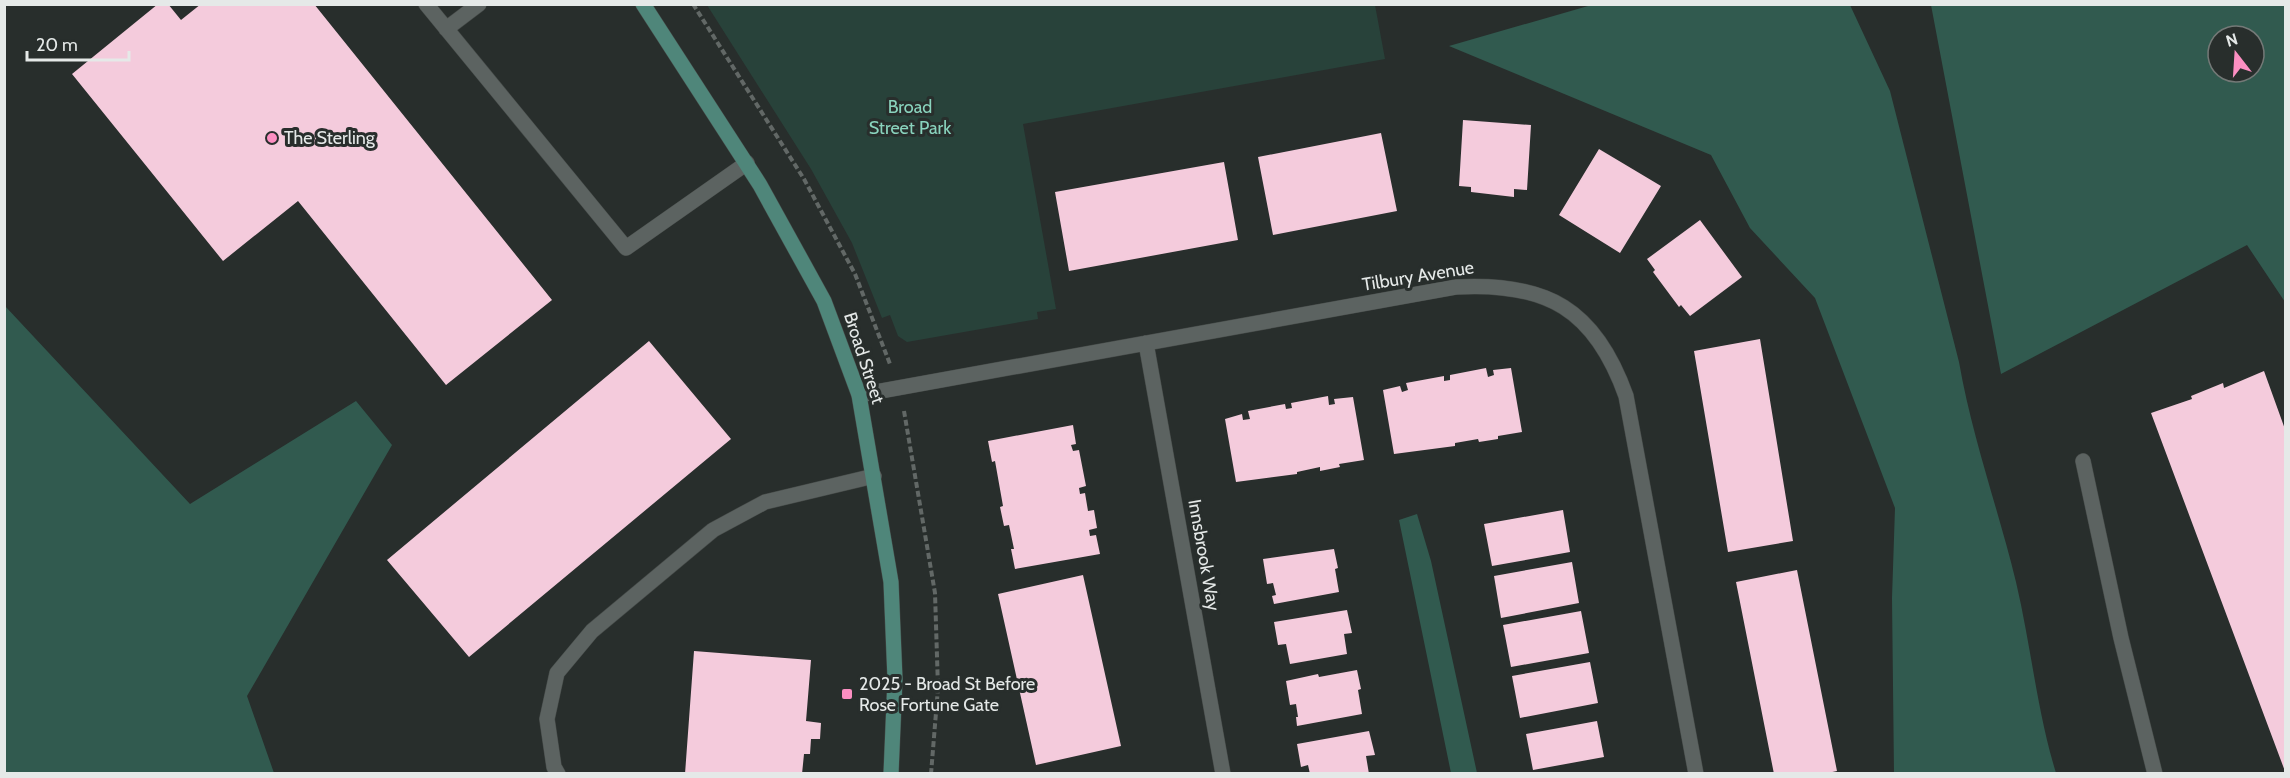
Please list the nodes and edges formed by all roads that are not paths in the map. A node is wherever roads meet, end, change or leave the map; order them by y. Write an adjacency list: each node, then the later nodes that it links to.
1 (426, 4): 4 (street)
2 (479, 4): 4 (street)
3 (644, 4): 5 (street, Broad Street)
4 (446, 29): 5 (street)
5 (747, 163): 7 (street, Broad Street)
6 (1146, 343): 7 (street, Tilbury Avenue); 12 (street, Innsbrook Way); 13 (street, Tilbury Avenue)
7 (859, 395): 9 (street, Broad Street)
8 (2083, 462): 14 (street)
9 (874, 476): 10 (street); 11 (street, Broad Street)
10 (558, 774)
11 (891, 774)
12 (1224, 774)
13 (1696, 774)
14 (2155, 774)

